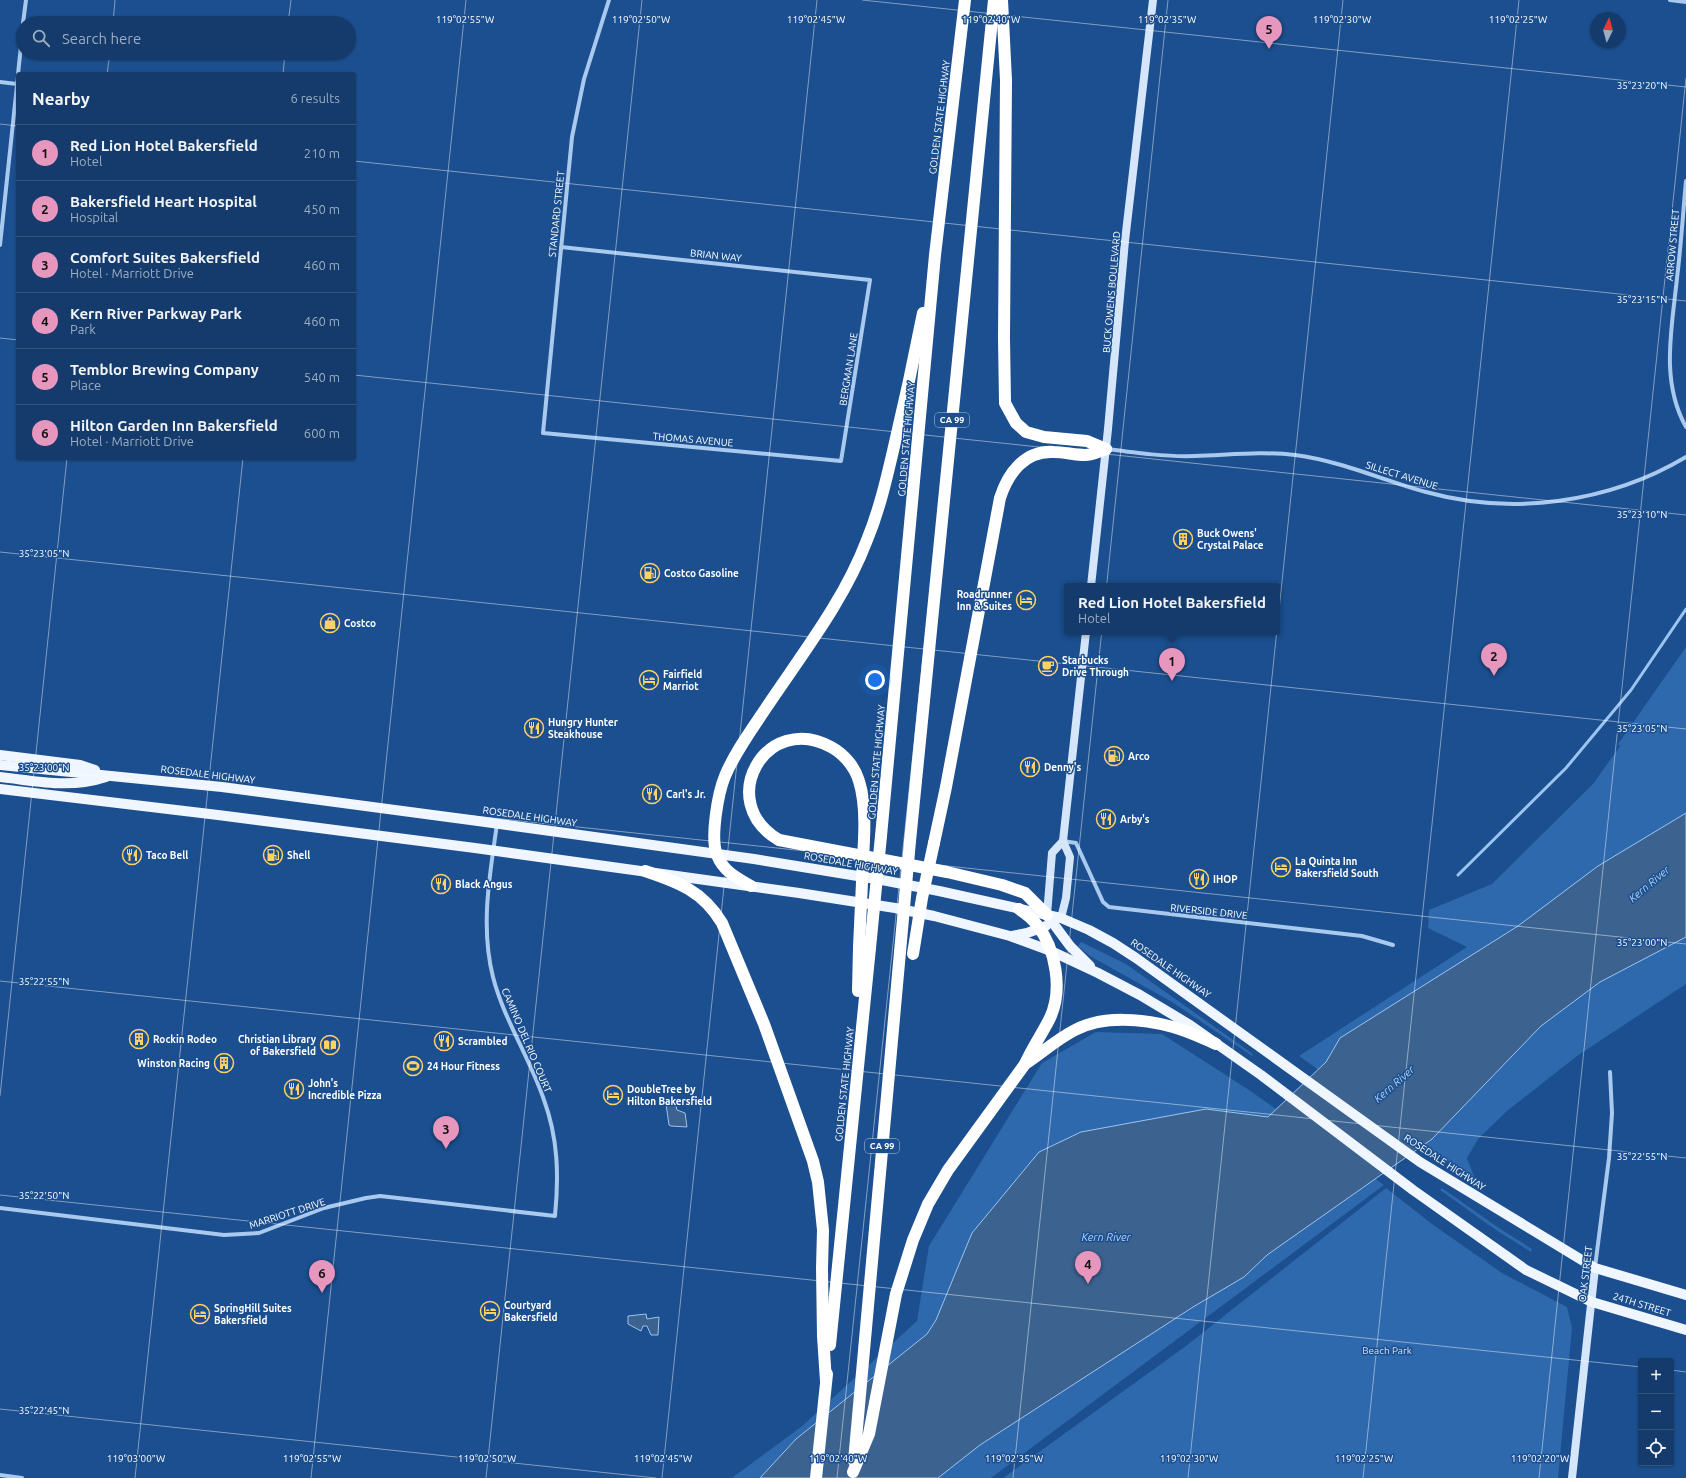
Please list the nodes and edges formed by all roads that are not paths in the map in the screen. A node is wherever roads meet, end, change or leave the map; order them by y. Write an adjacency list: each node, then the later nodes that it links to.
1 (26, 0): 9 (street)
2 (609, 0): 17 (street, STANDARD STREET)
3 (964, 0): 18 (highway, GOLDEN STATE HIGHWAY / CA 99)
4 (994, 0): 46 (highway, CA 99, bridge)
5 (1002, 0): 22 (highway)
6 (1153, 0): 22 (main road, BUCK OWENS BOULEVARD)
7 (1670, 0): 8 (street)
8 (1686, 2)
9 (24, 16)
10 (20, 60): 11 (street)
11 (18, 72)
12 (0, 82): 13 (street)
13 (16, 84)
14 (16, 93): 16 (street)
15 (1686, 181): 20 (street, ARROW STREET)
16 (0, 245)
17 (561, 247): 19 (street, BRIAN WAY); 21 (street, STANDARD STREET)
18 (935, 255): 35 (highway); 43 (highway, GOLDEN STATE HIGHWAY / CA 99, bridge)
19 (870, 280): 24 (street, BERGMAN LANE)
20 (1686, 427)
21 (543, 433): 24 (street, THOMAS AVENUE)
22 (1106, 449): 23 (street, SILLECT AVENUE); 25 (main road, BUCK OWENS BOULEVARD); 46 (highway, bridge)
23 (1686, 457)
24 (841, 461)
25 (1091, 583)
26 (1086, 635): 33 (main road)
27 (0, 755): 29 (main road)
28 (0, 764): 29 (main road, ROSEDALE HIGHWAY)
29 (110, 776): 30 (main road); 32 (main road, ROSEDALE HIGHWAY)
30 (0, 777)
31 (0, 789): 34 (main road)
32 (497, 823): 34 (street, CAMINO DEL RIO COURT); 35 (main road, ROSEDALE HIGHWAY)
33 (1063, 841): 39 (main road); 39 (main road); 42 (street, RIVERSIDE DRIVE)
34 (493, 851): 36 (main road); 51 (street, CAMINO DEL RIO COURT)
35 (716, 853): 37 (highway); 38 (main road, ROSEDALE HIGHWAY)
36 (645, 871): 37 (main road); 56 (highway)
37 (751, 886): 41 (main road)
38 (1019, 908): 39 (main road, ROSEDALE HIGHWAY); 40 (highway)
39 (1054, 919): 40 (main road); 43 (highway, bridge); 45 (main road); 52 (main road, ROSEDALE HIGHWAY)
40 (1040, 929): 41 (main road); 44 (highway)
41 (1010, 936): 44 (main road)
42 (1393, 945)
43 (864, 948): 56 (highway, GOLDEN STATE HIGHWAY / CA 99)
44 (1051, 951): 45 (main road); 48 (highway)
45 (1098, 973): 47 (main road)
46 (898, 978): 58 (highway, CA 99)
47 (1216, 1044): 48 (highway); 54 (main road)
48 (1025, 1064): 58 (highway)
49 (1610, 1072): 52 (street, OAK STREET)
50 (0, 1208): 51 (street, MARRIOTT DRIVE)
51 (555, 1216)
52 (1595, 1268): 53 (main road, 24TH STREET); 54 (main road, OAK STREET)
53 (1686, 1295)
54 (1592, 1302): 55 (main road, 24TH STREET); 61 (main road, OAK STREET)
55 (1686, 1330)
56 (826, 1381): 60 (highway, GOLDEN STATE HIGHWAY / CA 99)
57 (0, 1475): 59 (street)
58 (853, 1475)
59 (22, 1478)
60 (816, 1478)
61 (1572, 1478)

